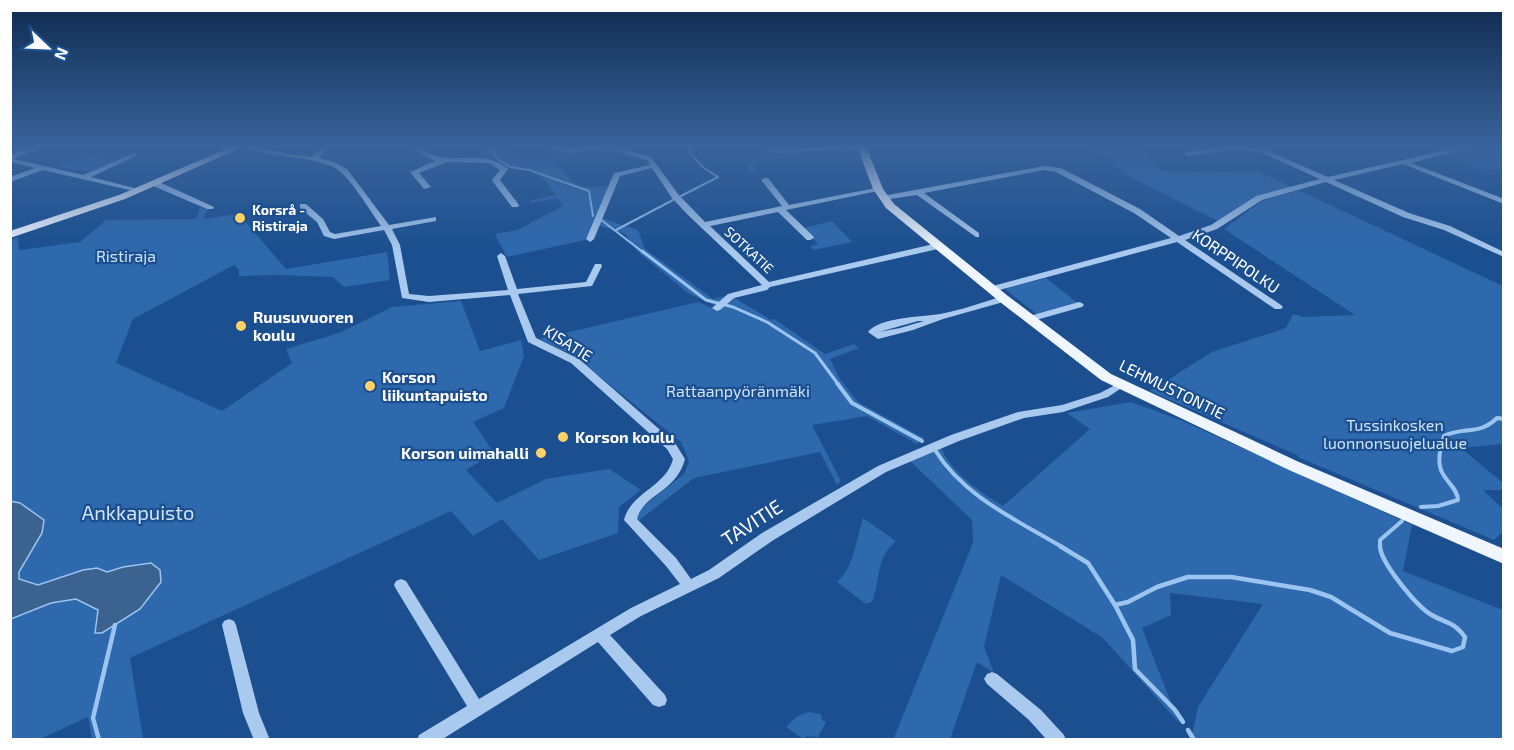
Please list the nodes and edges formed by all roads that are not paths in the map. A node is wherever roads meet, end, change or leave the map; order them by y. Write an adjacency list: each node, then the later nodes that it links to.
1 (101, 181): 17 (street)
2 (159, 181): 15 (main road)
3 (352, 181): 27 (street)
4 (422, 181): 16 (street)
5 (497, 181): 21 (street)
6 (614, 181): 31 (street)
7 (664, 181): 26 (street, SOTKATIE)
8 (766, 181): 24 (street)
9 (875, 181): 19 (main road, LEHMUSTONTIE)
10 (982, 181): 18 (street, KORPPIPOLKU)
11 (1076, 181): 32 (street, KORPPIPOLKU)
12 (1323, 181): 32 (street)
13 (1329, 181): 34 (street)
14 (1450, 181): 20 (street)
15 (154, 183): 17 (main road); 23 (street)
16 (427, 187)
17 (138, 190): 28 (main road)
18 (918, 192): 19 (street); 29 (street)
19 (880, 193): 24 (street); 33 (main road, LEHMUSTONTIE)
20 (1503, 202)
21 (515, 205)
22 (303, 206): 27 (street)
23 (210, 207)
24 (784, 208): 26 (street); 30 (street)
25 (434, 219): 27 (street)
26 (703, 225): 37 (street, SOTKATIE)
27 (387, 228): 39 (street)
28 (10, 235)
29 (976, 235)
30 (810, 238)
31 (590, 239)
32 (1178, 239): 38 (street); 43 (street, KORPPIPOLKU)
33 (938, 246): 37 (street, SOTKATIE); 38 (main road, LEHMUSTONTIE)
34 (1503, 255)
35 (501, 256): 39 (street)
36 (598, 266): 39 (street)
37 (767, 285): 42 (street)
38 (992, 289): 40 (main road, LEHMUSTONTIE)
39 (513, 292): 49 (street, KISATIE)
40 (1004, 299): 44 (street); 45 (main road, LEHMUSTONTIE)
41 (1079, 305): 45 (street)
42 (717, 308)
43 (1278, 308)
44 (940, 317): 44 (street)
45 (1029, 319): 46 (main road, LEHMUSTONTIE)
46 (1121, 385): 47 (main road, LEHMUSTONTIE); 49 (street, TAVITIE)
47 (1503, 558)
48 (401, 585): 54 (street)
49 (689, 586): 51 (street, TAVITIE)
50 (229, 625): 55 (street)
51 (600, 634): 53 (street); 54 (street, TAVITIE)
52 (992, 679): 57 (street)
53 (659, 700)
54 (477, 709): 56 (street, TAVITIE)
55 (262, 740)
56 (425, 740)
57 (1058, 740)

